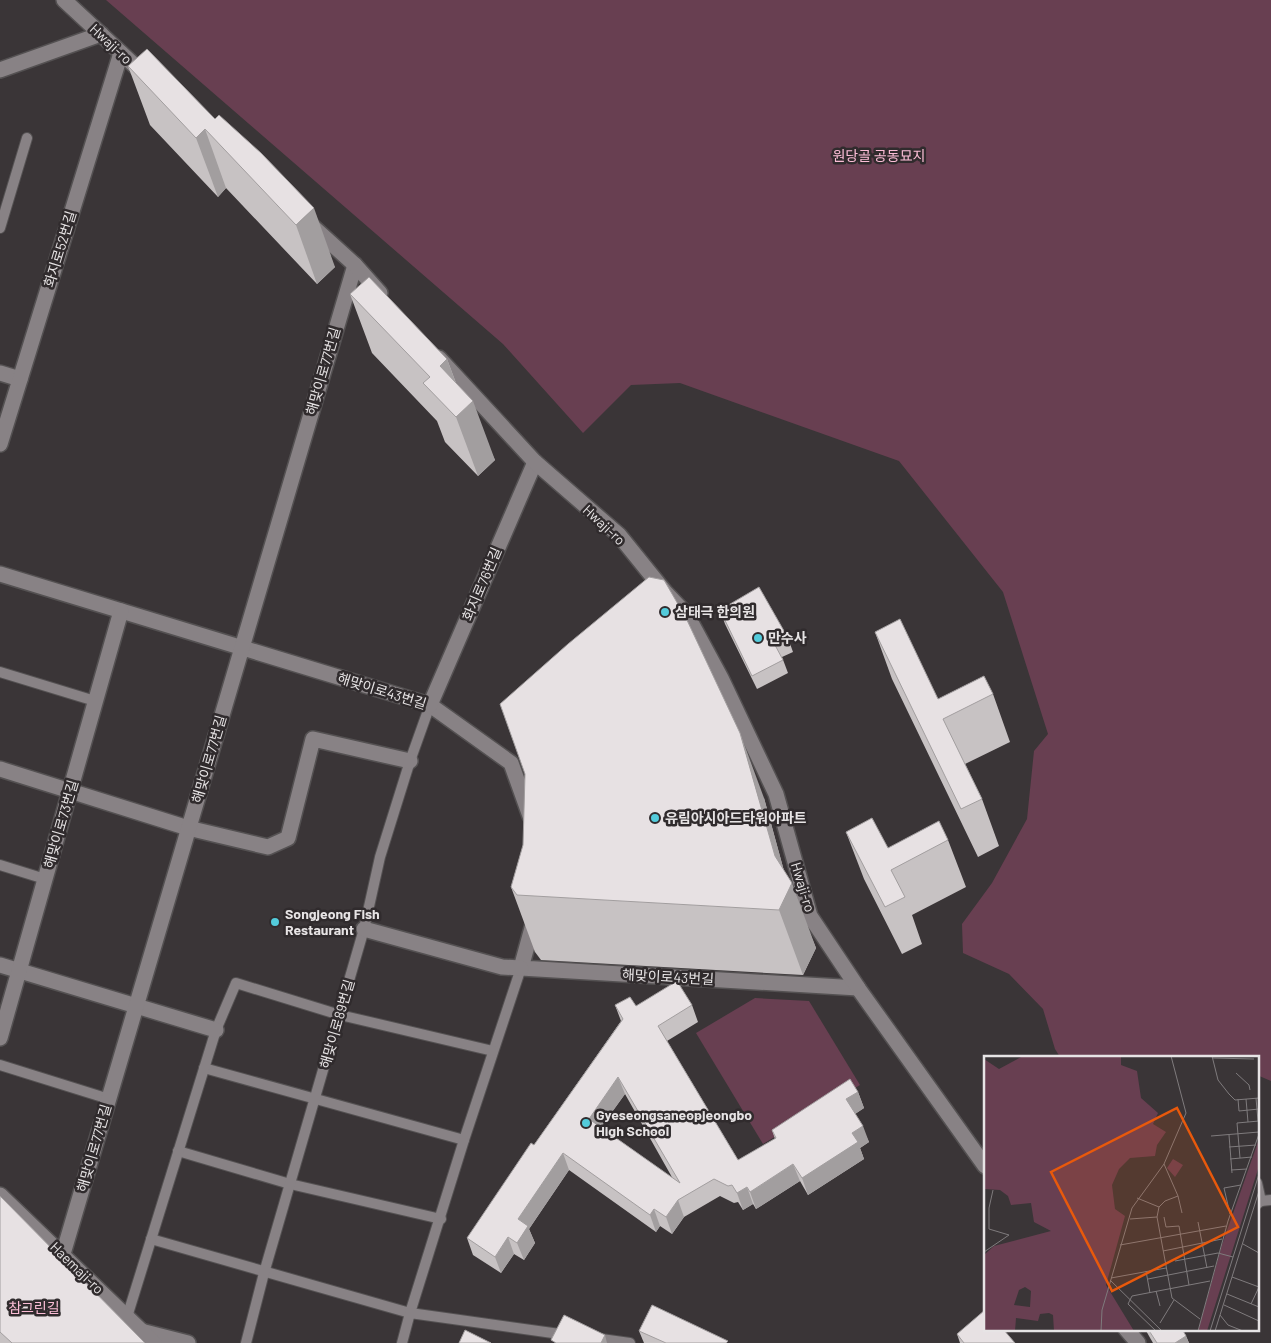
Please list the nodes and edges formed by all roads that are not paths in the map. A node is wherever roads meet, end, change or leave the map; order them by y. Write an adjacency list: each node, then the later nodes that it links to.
1 (64, 0): 2 (street, Hwaji-ro)
2 (101, 34): 3 (street, Hwaji-ro); 4 (street)
3 (121, 53): 5 (street, Hwaji-ro); 13 (street, 화지로52번길)
4 (0, 70)
5 (157, 86)
6 (27, 138): 8 (lane)
7 (303, 218): 9 (street)
8 (0, 228)
9 (355, 265): 10 (street); 20 (street, 해맞이로77번길)
10 (388, 301)
11 (428, 345): 15 (street, Hwaji-ro)
12 (0, 372): 13 (street)
13 (20, 379): 14 (street, 화지로52번길)
14 (0, 444)
15 (534, 462): 18 (street, Hwaji-ro); 23 (street, 화지로76번길)
16 (0, 574): 17 (street, 해맞이로43번길)
17 (121, 611): 20 (street, 해맞이로43번길); 22 (street, 해맞이로73번길)
18 (687, 615): 19 (street); 36 (street, Hwaji-ro)
19 (672, 626)
20 (242, 648): 23 (street, 해맞이로43번길); 27 (street, 해맞이로77번길)
21 (0, 672): 22 (lane)
22 (96, 701): 26 (street, 해맞이로73번길)
23 (430, 705): 24 (lane, 해맞이로89번길); 28 (street, 해맞이로43번길)
24 (410, 762): 27 (street); 32 (lane, 해맞이로89번길)
25 (0, 769): 26 (street)
26 (70, 791): 27 (street); 30 (street, 해맞이로73번길)
27 (188, 828): 37 (street, 해맞이로77번길)
28 (536, 832)
29 (0, 866): 30 (lane)
30 (45, 879): 35 (street, 해맞이로73번길)
31 (537, 900): 34 (street)
32 (364, 929): 34 (street, 해맞이로43번길); 38 (lane, 해맞이로89번길)
33 (0, 965): 35 (street)
34 (521, 968): 36 (street, 해맞이로43번길); 41 (lane)
35 (19, 971): 37 (street); 40 (street, 해맞이로73번길)
36 (858, 988): 48 (street, Hwaji-ro)
37 (136, 1006): 39 (street); 44 (street, 해맞이로77번길)
38 (340, 1015): 39 (lane); 41 (lane); 45 (lane, 해맞이로89번길)
39 (216, 1030): 43 (lane)
40 (0, 1038)
41 (493, 1051): 46 (lane)
42 (0, 1065): 44 (lane)
43 (204, 1068): 45 (lane); 47 (lane)
44 (109, 1099): 55 (street, 해맞이로77번길)
45 (316, 1099): 46 (lane); 49 (lane, 해맞이로89번길)
46 (464, 1140): 53 (lane)
47 (178, 1151): 49 (lane); 54 (lane)
48 (984, 1165)
49 (290, 1184): 53 (lane); 56 (lane, 해맞이로89번길)
50 (1258, 1186): 52 (lane)
51 (0, 1194): 55 (street, Haemaji-ro)
52 (1263, 1202)
53 (440, 1219): 57 (lane)
54 (152, 1239): 56 (lane); 58 (lane)
55 (63, 1254): 58 (street, Haemaji-ro)
56 (264, 1272): 57 (lane); 63 (lane, 해맞이로89번길)
57 (410, 1313): 64 (lane); 65 (lane)
58 (127, 1317): 60 (street, Haemaji-ro)
59 (1127, 1330): 66 (street)
60 (141, 1331): 61 (street, Haemaji-ro); 62 (street)
61 (154, 1343)
62 (188, 1343)
63 (246, 1343)
64 (402, 1343)
65 (630, 1343)
66 (1138, 1343)

